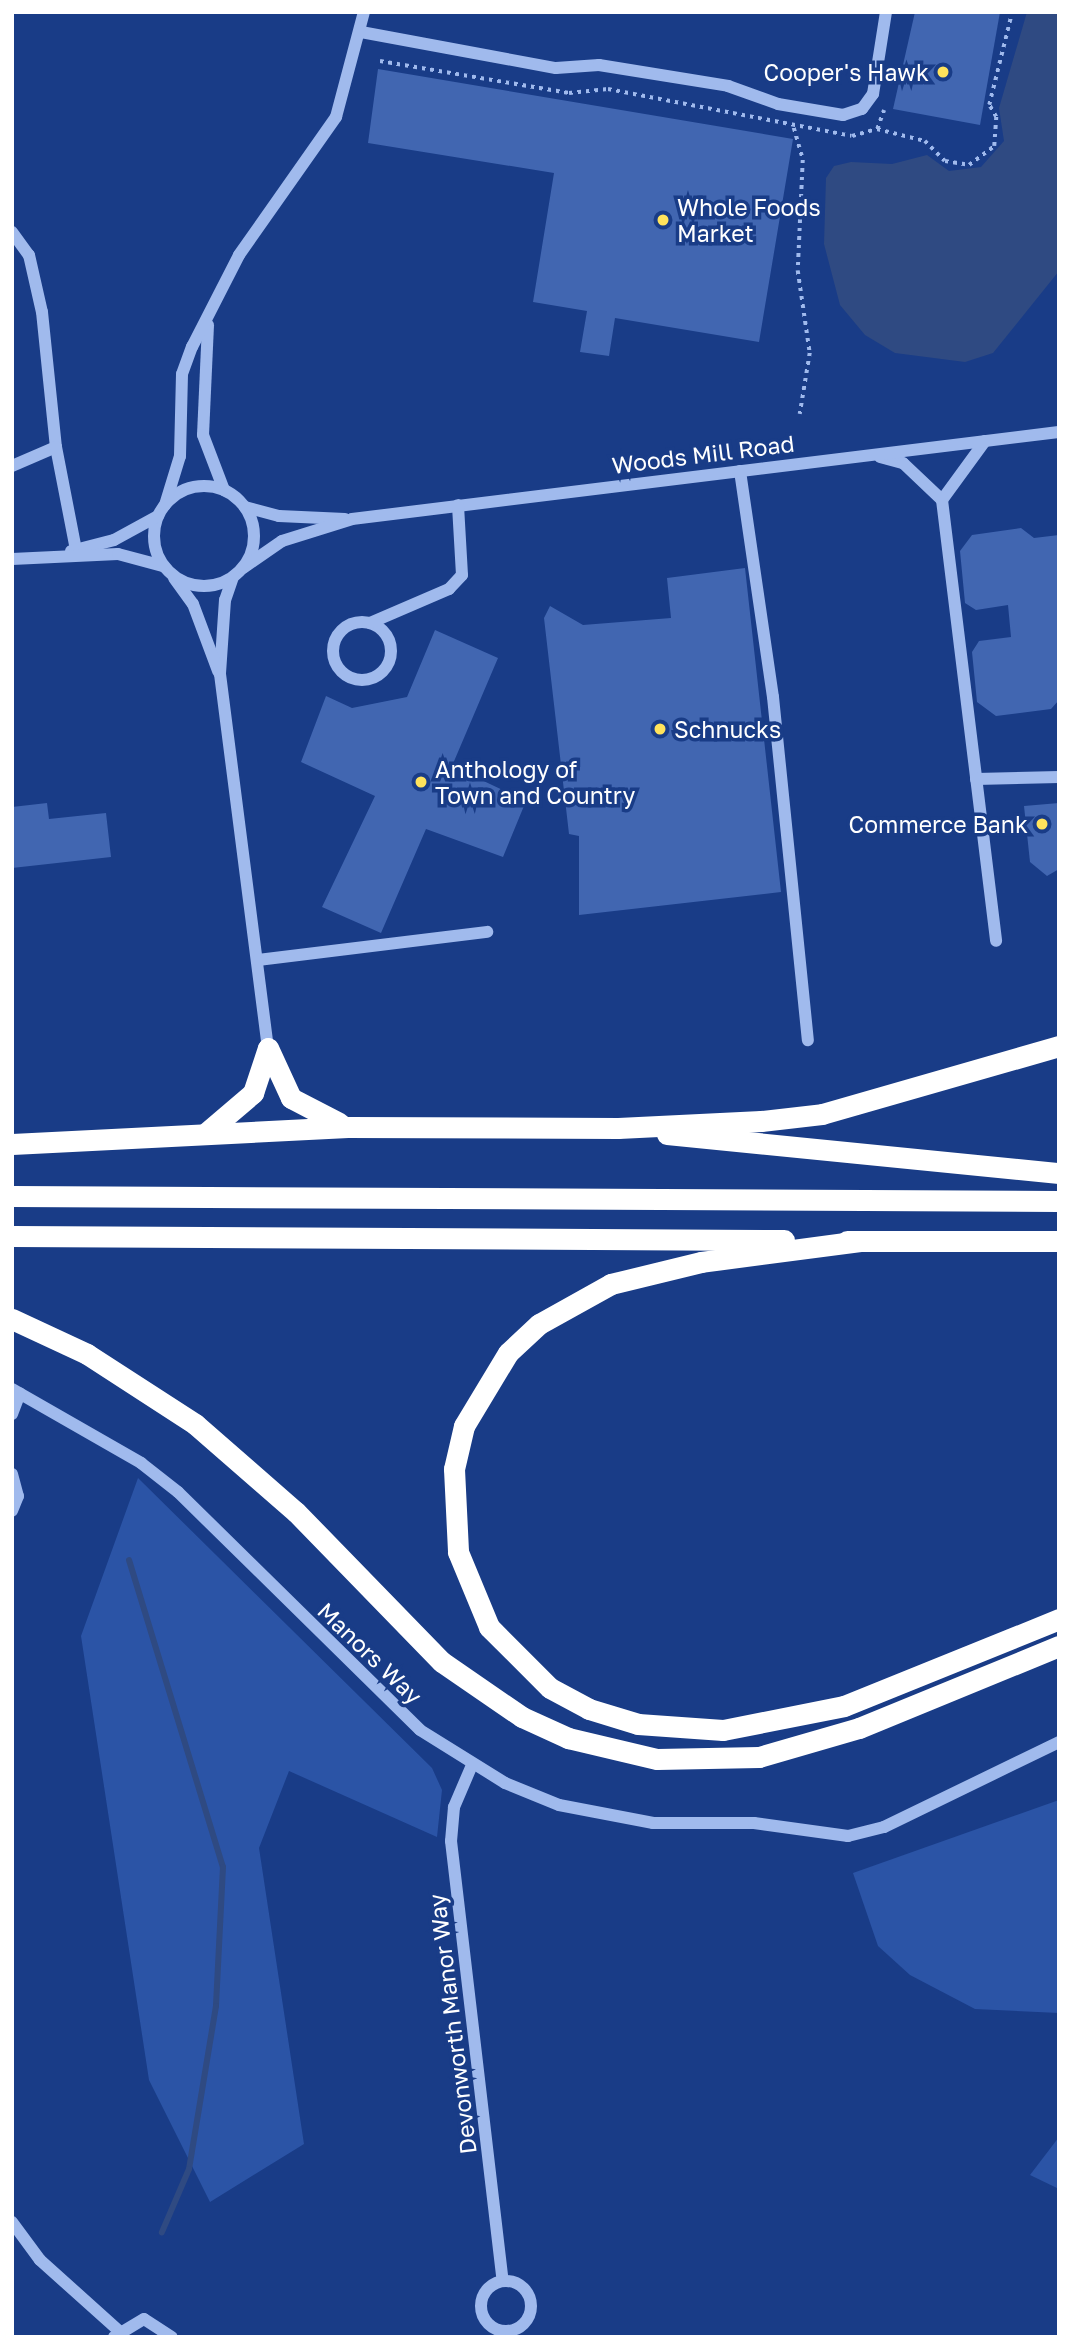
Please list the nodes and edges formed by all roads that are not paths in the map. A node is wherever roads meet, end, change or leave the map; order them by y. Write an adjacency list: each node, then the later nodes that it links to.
1 (364, 12): 3 (street)
2 (886, 12): 3 (street)
3 (361, 32): 5 (street)
4 (12, 232): 8 (street)
5 (208, 317): 12 (street); 16 (street)
6 (1059, 432): 7 (street, Woods Mill Road)
7 (985, 441): 9 (street, Woods Mill Road); 13 (street)
8 (56, 447): 10 (street); 18 (street)
9 (873, 455): 11 (street, Woods Mill Road); 13 (street)
10 (12, 466)
11 (740, 471): 14 (street, Woods Mill Road); 30 (street)
12 (224, 490): 15 (street); 16 (street)
13 (942, 500): 26 (street)
14 (458, 505): 17 (street, Woods Mill Road); 23 (street)
15 (245, 507): 17 (street, Woods Mill Road); 22 (street)
16 (162, 511): 18 (street); 21 (street)
17 (352, 519): 22 (street, Woods Mill Road)
18 (76, 550): 19 (street)
19 (50, 556): 20 (street); 21 (street)
20 (12, 559)
21 (168, 571): 22 (street); 24 (street)
22 (238, 573): 24 (street)
23 (370, 623): 23 (street)
24 (220, 674): 29 (street)
25 (1059, 777): 26 (street)
26 (976, 779): 28 (street)
27 (487, 932): 29 (street)
28 (996, 941)
29 (258, 960): 32 (street)
30 (808, 1040)
31 (1059, 1046): 34 (highway)
32 (268, 1048): 33 (highway); 35 (highway)
33 (348, 1127): 34 (highway); 35 (highway)
34 (618, 1128): 37 (highway)
35 (206, 1133): 36 (highway)
36 (12, 1143)
37 (1059, 1173)
38 (12, 1196): 39 (highway)
39 (1059, 1201)
40 (12, 1236): 41 (highway)
41 (860, 1241): 42 (highway); 48 (highway)
42 (1059, 1241)
43 (12, 1319): 49 (highway)
44 (16, 1391): 45 (street); 51 (street, Manors Way)
45 (12, 1414)
46 (12, 1474): 47 (street)
47 (12, 1511)
48 (1059, 1619)
49 (1059, 1646)
50 (1059, 1742): 51 (street, Manors Way)
51 (472, 1765): 53 (street, Devonworth Manor Way)
52 (12, 2222): 54 (street)
53 (503, 2281): 53 (street)
54 (116, 2333): 55 (street)
55 (172, 2337)

